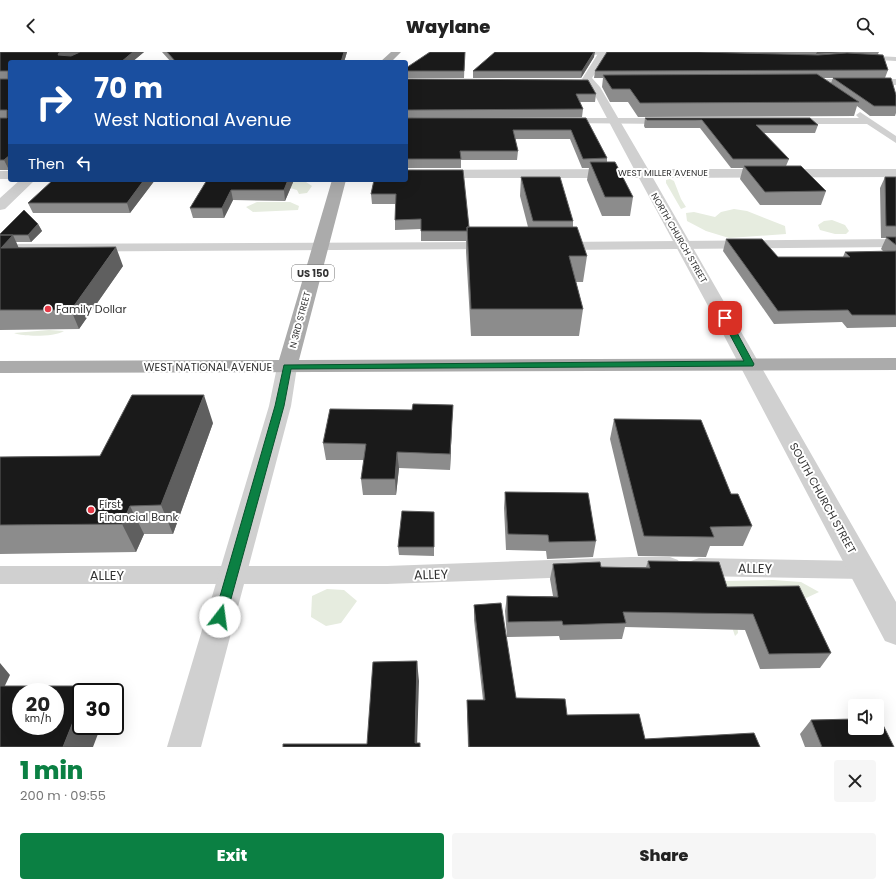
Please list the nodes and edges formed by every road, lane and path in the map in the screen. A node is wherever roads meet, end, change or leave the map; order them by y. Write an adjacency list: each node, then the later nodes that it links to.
1 (396, 52): 7 (main road)
2 (540, 52): 3 (lane)
3 (604, 52): 4 (lane); 8 (street)
4 (629, 53)
5 (854, 56): 6 (lane)
6 (896, 59)
7 (387, 60)
8 (582, 82): 9 (street); 16 (street, NORTH CHURCH STREET)
9 (606, 82)
10 (792, 82): 11 (street)
11 (815, 82): 12 (street); 13 (lane)
12 (896, 82)
13 (831, 93)
14 (853, 109): 19 (lane)
15 (557, 121): 16 (lane)
16 (614, 121): 17 (lane); 23 (street, NORTH CHURCH STREET)
17 (674, 121)
18 (779, 121): 19 (lane)
19 (869, 121): 20 (lane)
20 (896, 140)
21 (896, 173): 23 (street, WEST MILLER AVENUE)
22 (408, 174): 23 (street, WEST MILLER AVENUE)
23 (643, 174): 31 (street, NORTH CHURCH STREET)
24 (26, 182): 26 (street)
25 (338, 182): 28 (main road, N 3RD STREET / US 150)
26 (0, 206)
27 (896, 243): 31 (lane)
28 (320, 246): 29 (lane); 32 (lane); 36 (main road, N 3RD STREET / US 150)
29 (502, 246)
30 (550, 246): 31 (lane)
31 (684, 246): 33 (street, NORTH CHURCH STREET)
32 (0, 248)
33 (750, 364): 34 (main road, WEST NATIONAL AVENUE); 36 (main road, WEST NATIONAL AVENUE); 37 (street, SOUTH CHURCH STREET)
34 (896, 364)
35 (0, 367): 36 (main road, WEST NATIONAL AVENUE)
36 (288, 367): 38 (street)
37 (862, 570): 38 (lane, ALLEY); 40 (street, SOUTH CHURCH STREET)
38 (232, 574): 39 (lane, ALLEY); 41 (street)
39 (0, 575)
40 (896, 631)
41 (184, 747)

